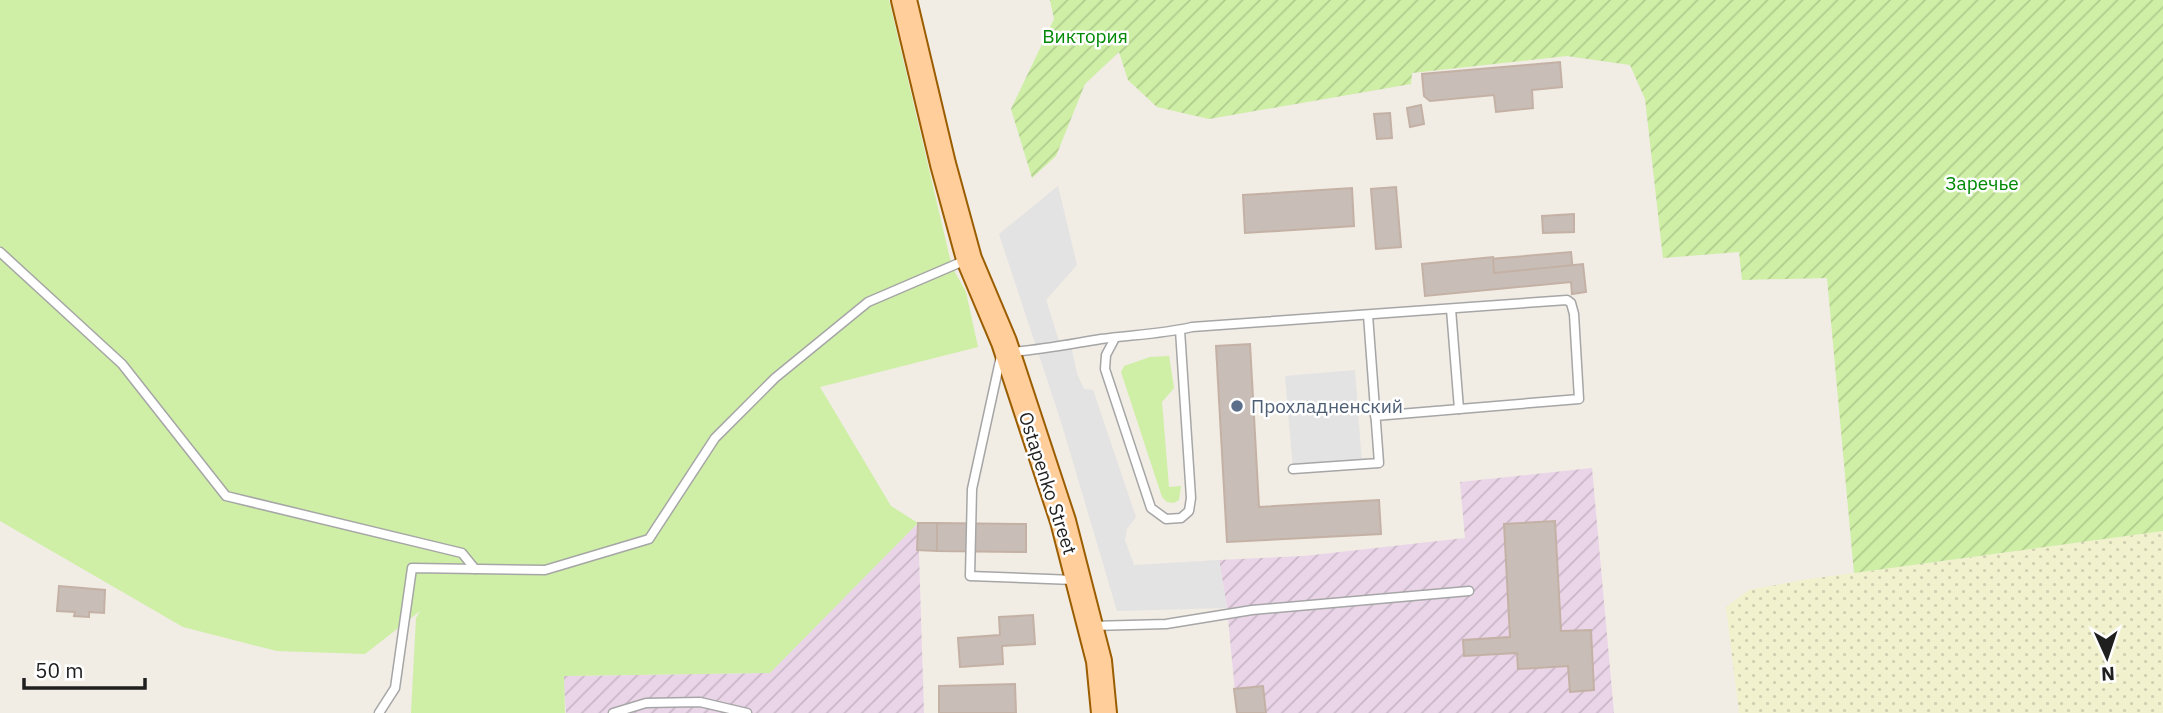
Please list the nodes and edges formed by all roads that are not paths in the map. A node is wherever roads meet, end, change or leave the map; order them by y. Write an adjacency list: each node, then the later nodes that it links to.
1 (904, 0): 3 (main road, Ostapenko Street)
2 (0, 252): 12 (lane)
3 (969, 259): 8 (main road, Ostapenko Street); 12 (lane)
4 (1451, 309): 5 (lane); 9 (lane); 9 (lane)
5 (1368, 315): 6 (lane); 10 (lane)
6 (1180, 330): 7 (lane); 7 (lane)
7 (1115, 338): 8 (lane)
8 (1005, 347): 13 (main road, Ostapenko Street); 13 (lane)
9 (1459, 409): 10 (lane)
10 (1375, 416): 11 (lane)
11 (1293, 469)
12 (475, 569): 16 (lane)
13 (1078, 581): 15 (main road, Ostapenko Street)
14 (1469, 591): 15 (lane)
15 (1090, 626): 19 (main road, Ostapenko Street)
16 (379, 713)
17 (613, 713): 18 (lane)
18 (747, 713)
19 (1104, 713)

